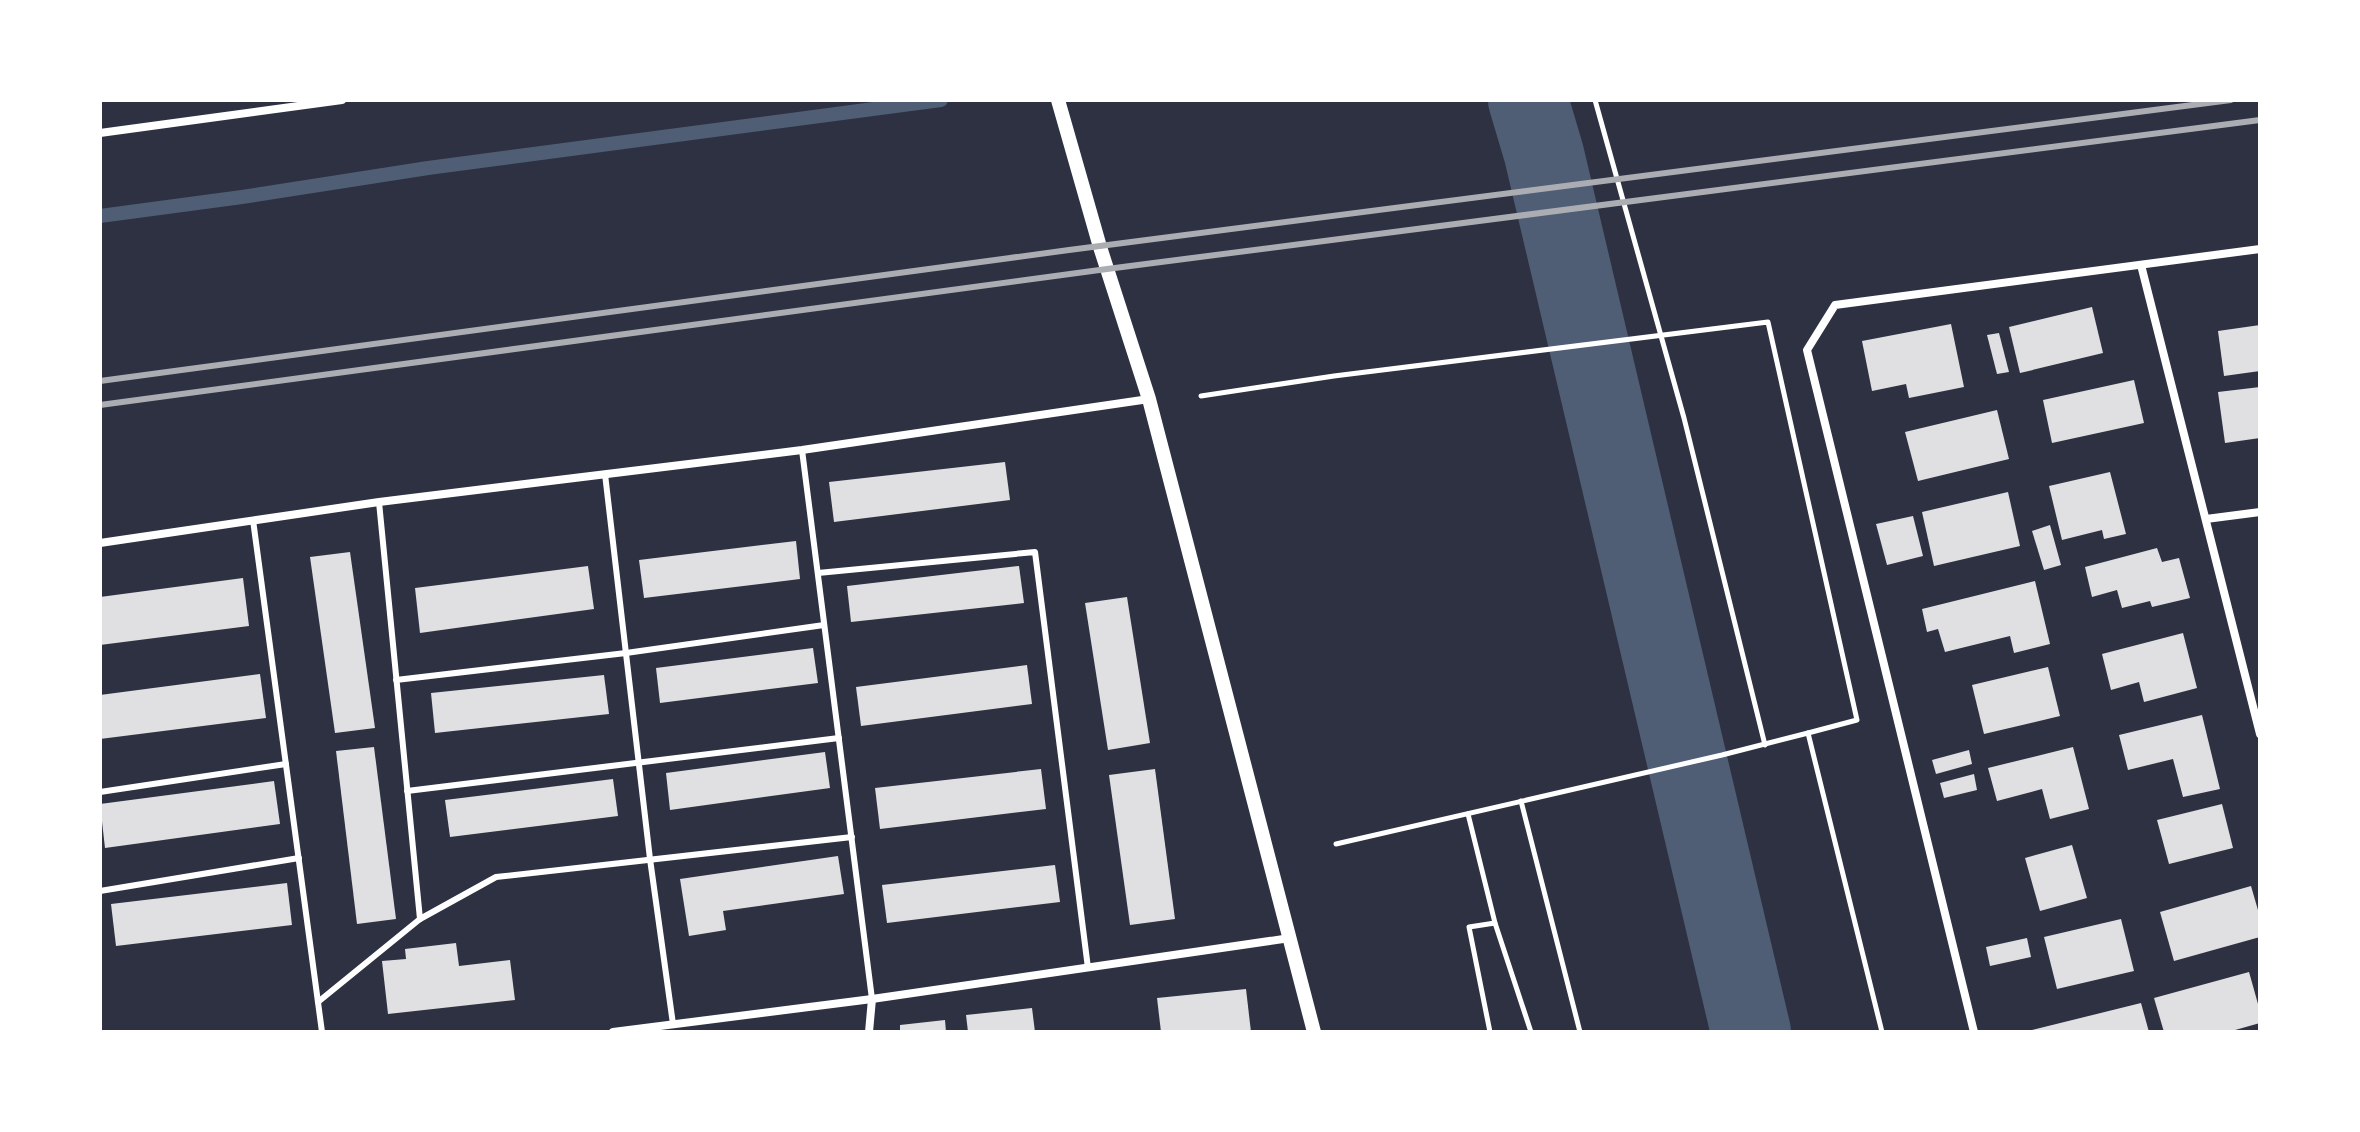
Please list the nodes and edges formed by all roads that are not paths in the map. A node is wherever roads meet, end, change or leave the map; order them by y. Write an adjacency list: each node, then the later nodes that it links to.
1 (342, 100): 3 (street)
2 (1058, 100): 6 (street)
3 (100, 133)
4 (2260, 249): 5 (street)
5 (2141, 265): 11 (street); 38 (street)
6 (1149, 399): 7 (street); 29 (street)
7 (802, 450): 8 (street); 14 (lane)
8 (605, 474): 9 (street); 16 (lane)
9 (379, 502): 12 (street); 17 (lane)
10 (2260, 512): 11 (street)
11 (2206, 519): 18 (street)
12 (253, 520): 13 (street); 21 (lane)
13 (100, 543)
14 (818, 573): 15 (lane); 30 (lane)
15 (824, 625): 16 (lane); 19 (lane)
16 (626, 653): 17 (lane); 20 (lane)
17 (396, 680): 22 (lane)
18 (2260, 734)
19 (839, 738): 20 (lane); 24 (lane)
20 (639, 763): 22 (lane); 26 (lane)
21 (286, 764): 23 (lane); 25 (lane)
22 (407, 791): 28 (lane)
23 (100, 792)
24 (852, 837): 26 (lane); 31 (lane)
25 (299, 858): 27 (lane); 32 (lane)
26 (650, 859): 28 (lane); 33 (lane)
27 (100, 891)
28 (420, 919): 32 (lane)
29 (1290, 938): 30 (street); 37 (street)
30 (1088, 968): 31 (street)
31 (872, 999): 33 (street); 36 (street)
32 (318, 1002): 34 (lane)
33 (673, 1024): 35 (street)
34 (322, 1032)
35 (613, 1032)
36 (869, 1032)
37 (1314, 1032)
38 (1974, 1032)

